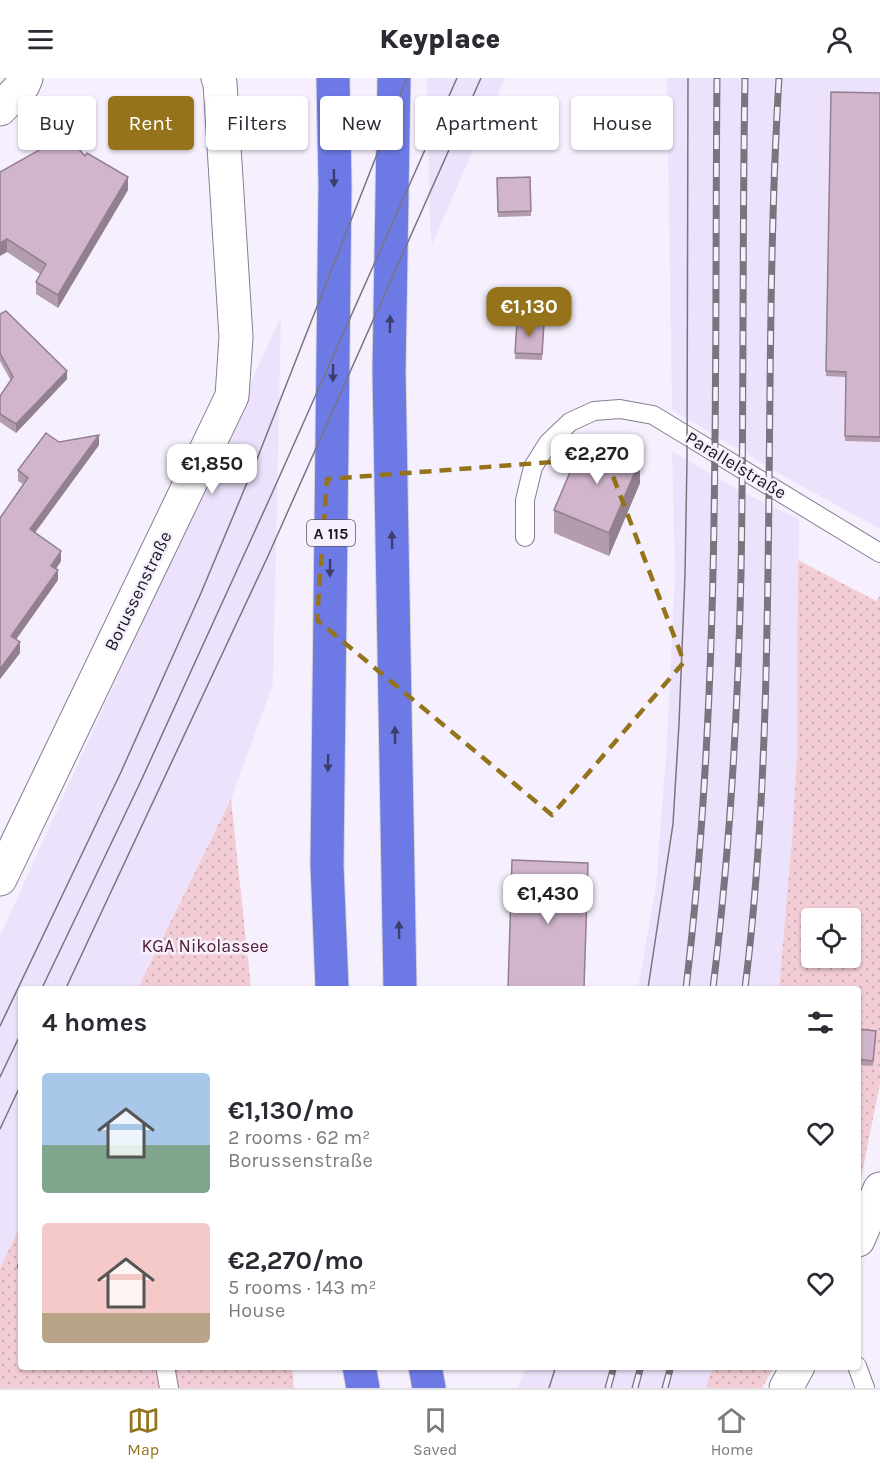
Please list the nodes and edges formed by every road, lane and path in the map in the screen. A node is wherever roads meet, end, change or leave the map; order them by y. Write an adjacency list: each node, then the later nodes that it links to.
1 (26, 78): 5 (street)
2 (218, 78): 8 (street, Borussenstraße)
3 (333, 78): 9 (highway, A 115, one-way to 9)
4 (394, 78): 10 (highway, one-way to 4)
5 (0, 109)
6 (525, 537): 7 (lane, Parallelstraße)
7 (880, 553)
8 (0, 879)
9 (332, 986)
10 (400, 986)
11 (880, 1189): 12 (street)
12 (861, 1233)
13 (166, 1370): 18 (lane)
14 (360, 1370): 19 (highway)
15 (426, 1370): 20 (highway)
16 (796, 1370): 21 (street)
17 (858, 1370): 22 (lane)
18 (170, 1388)
19 (363, 1388)
20 (429, 1388)
21 (786, 1388)
22 (865, 1388)

